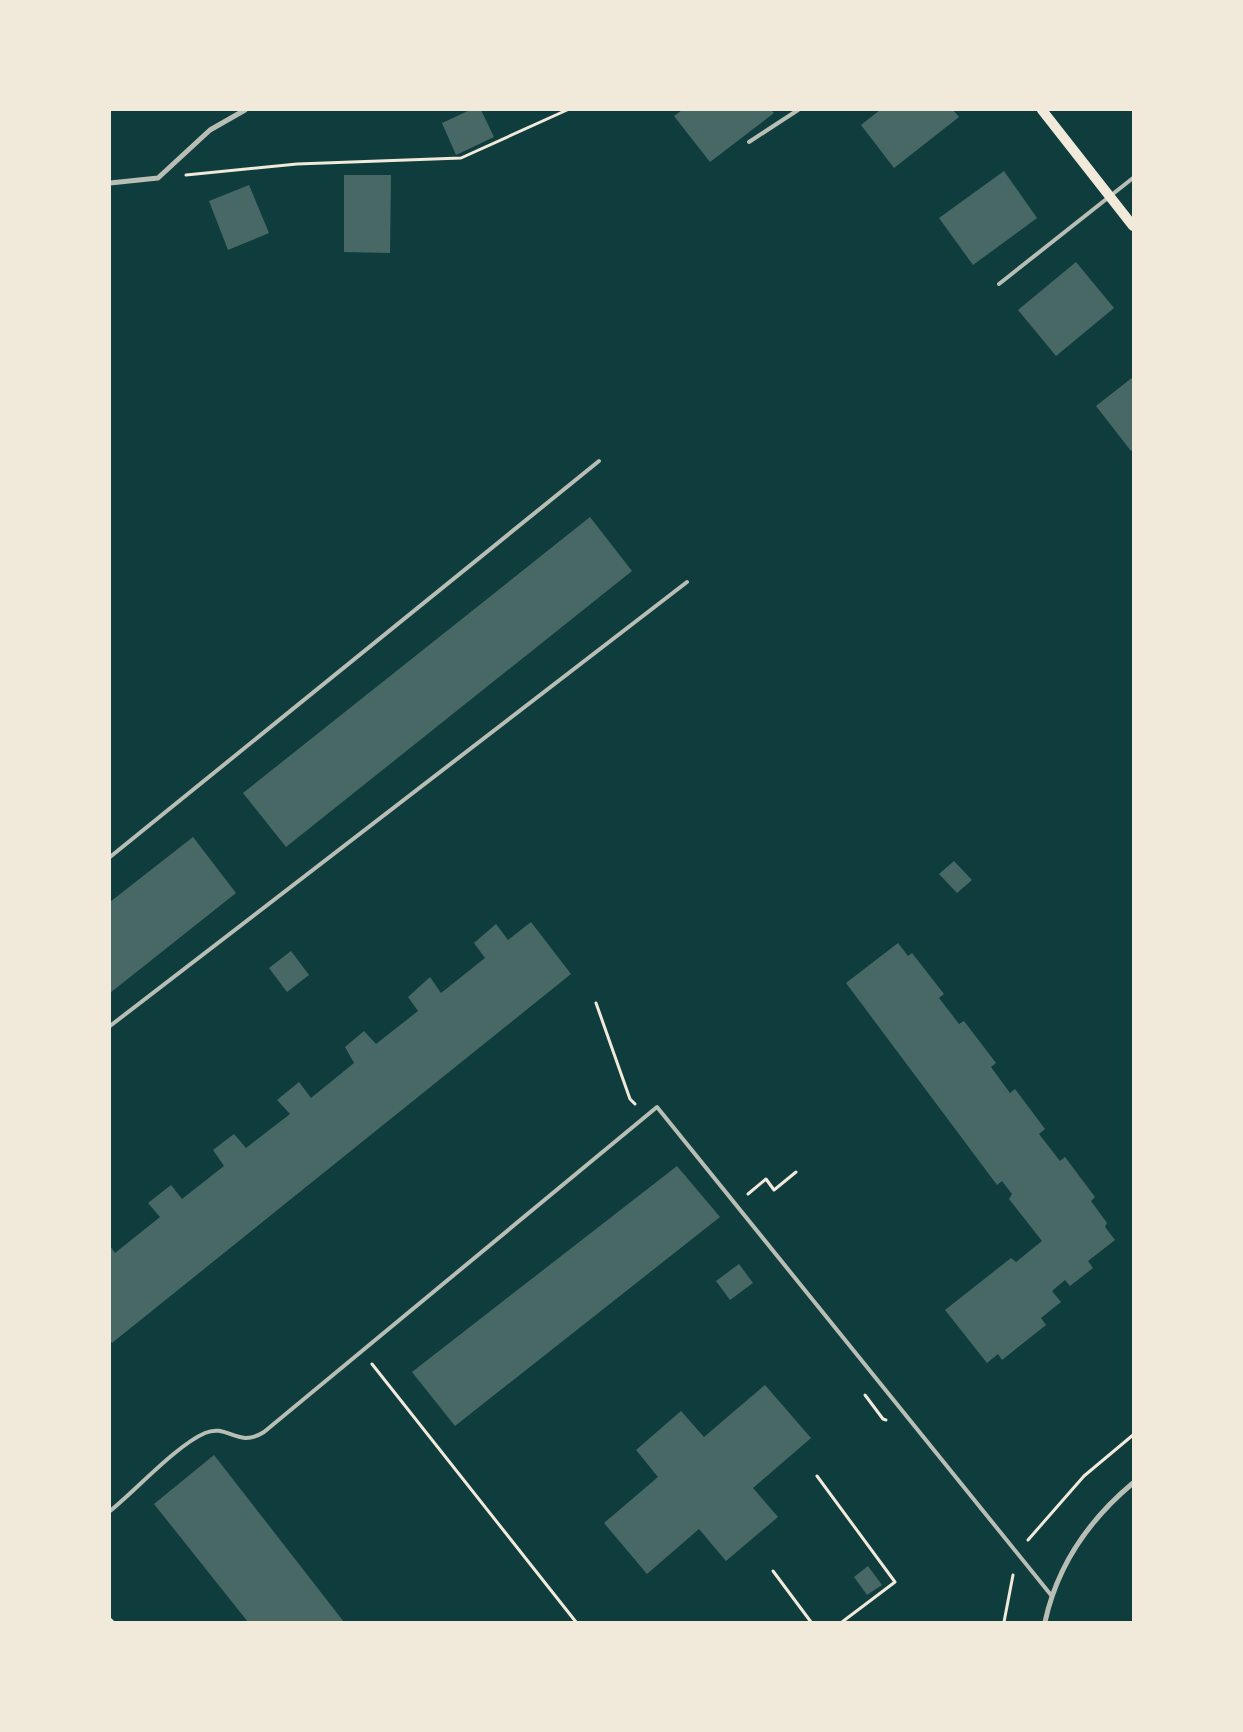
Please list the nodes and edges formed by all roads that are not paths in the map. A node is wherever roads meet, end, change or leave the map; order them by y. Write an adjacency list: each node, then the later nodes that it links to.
1 (244, 110): 6 (street)
2 (798, 110): 4 (lane)
3 (1042, 110): 7 (main road)
4 (749, 142)
5 (1133, 178): 7 (lane)
6 (110, 183)
7 (1110, 196): 8 (main road); 9 (lane)
8 (1133, 226)
9 (999, 284)
10 (599, 461): 12 (lane)
11 (687, 582): 13 (lane)
12 (110, 857)
13 (110, 1026)
14 (1133, 1483): 16 (street)
15 (110, 1511): 16 (lane)
16 (1051, 1595): 17 (street)
17 (1045, 1622)

